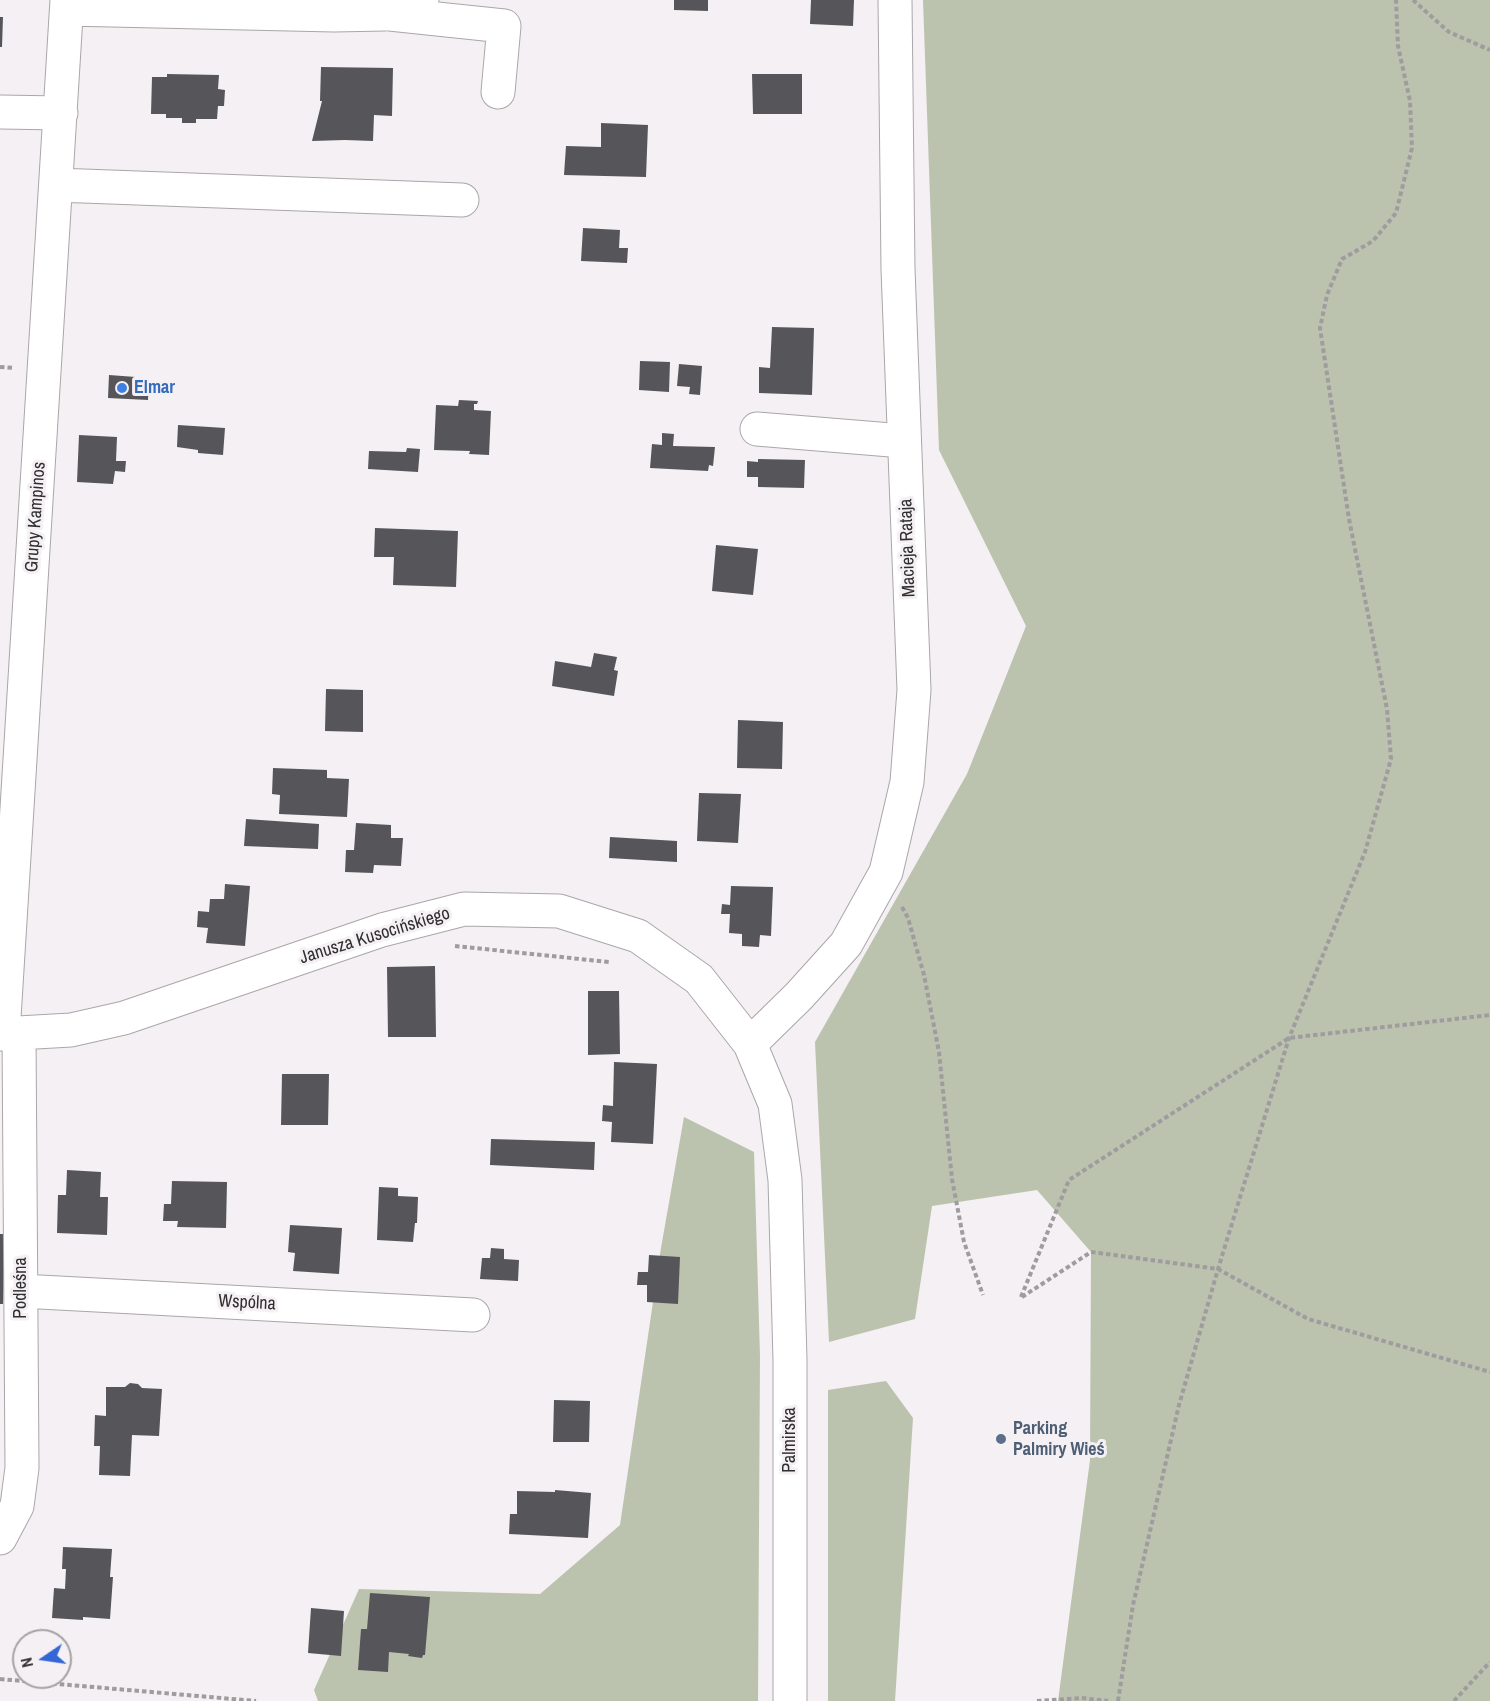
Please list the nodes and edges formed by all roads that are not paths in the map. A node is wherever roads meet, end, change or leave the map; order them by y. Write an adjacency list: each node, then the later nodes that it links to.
1 (422, 0): 4 (street)
2 (895, 0): 11 (street, Macieja Rataja)
3 (67, 5): 4 (street); 7 (street, Grupy Kampinos)
4 (385, 14): 5 (street)
5 (498, 92)
6 (0, 112): 7 (street)
7 (61, 113): 8 (street, Grupy Kampinos)
8 (56, 184): 9 (street); 12 (street, Grupy Kampinos)
9 (462, 200)
10 (757, 429): 11 (street)
11 (903, 441): 13 (street, Macieja Rataja)
12 (7, 1034): 13 (street, Janusza Kusocińskiego); 15 (street, Podleśna)
13 (750, 1044): 14 (street, Janusza Kusocińskiego)
14 (785, 1180): 18 (street, Palmirska)
15 (21, 1291): 16 (street, Wspólna); 17 (street, Podleśna)
16 (473, 1315)
17 (0, 1538)
18 (790, 1701)

